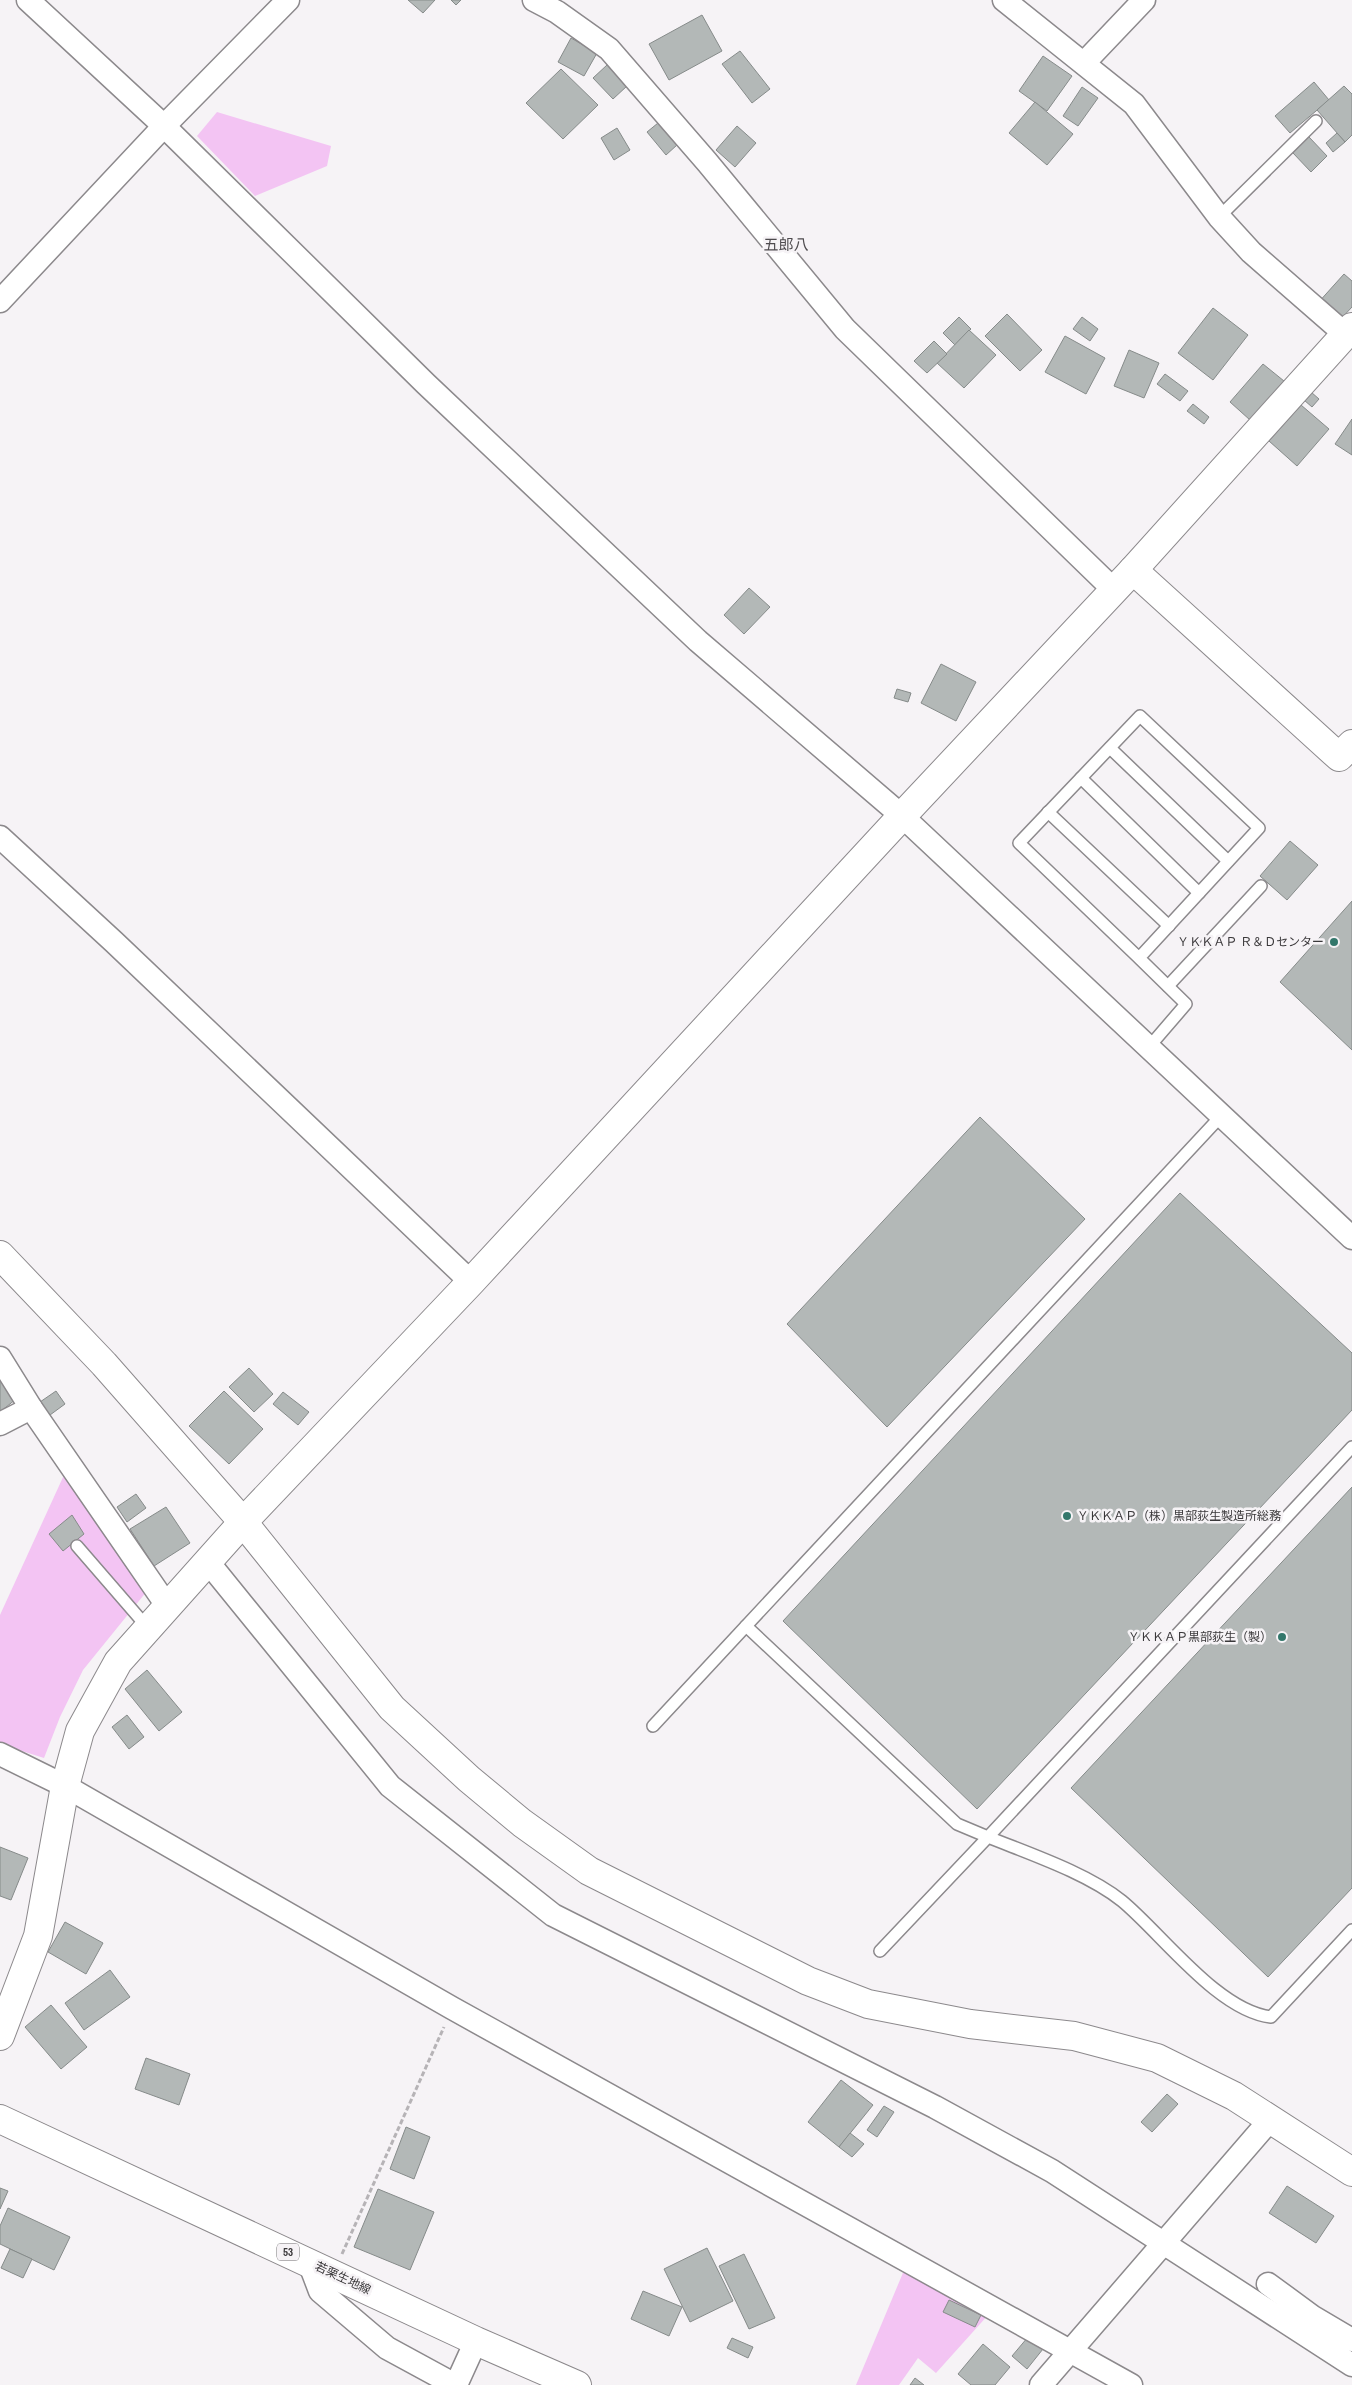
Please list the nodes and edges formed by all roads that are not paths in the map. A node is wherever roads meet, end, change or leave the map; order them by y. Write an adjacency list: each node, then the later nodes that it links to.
1 (28, 0): 8 (street)
2 (288, 0): 8 (street)
3 (534, 0): 13 (street)
4 (1004, 0): 6 (street)
5 (1144, 0): 6 (street)
6 (1084, 63): 9 (street)
7 (1316, 120): 9 (lane)
8 (164, 126): 10 (street); 18 (street)
9 (1219, 217): 11 (street)
10 (0, 301)
11 (1350, 334): 12 (street)
12 (1133, 570): 13 (street); 14 (street)
13 (1114, 590): 18 (street)
14 (1352, 744)
15 (1110, 748): 16 (lane); 20 (lane); 20 (lane)
16 (1081, 778): 17 (lane); 22 (lane)
17 (1048, 812): 23 (lane); 24 (lane)
18 (902, 816): 26 (street); 30 (street)
19 (0, 837): 30 (street)
20 (1228, 861): 22 (lane)
21 (1261, 886): 25 (lane)
22 (1199, 893): 23 (lane)
23 (1169, 926): 24 (lane)
24 (1138, 958): 25 (lane)
25 (1168, 986): 26 (lane)
26 (1149, 1047): 27 (street)
27 (1222, 1115): 28 (street); 39 (lane)
28 (1352, 1238)
29 (0, 1255): 35 (street)
30 (471, 1282): 35 (street)
31 (0, 1358): 32 (street)
32 (31, 1408): 33 (street); 38 (street)
33 (0, 1424)
34 (1352, 1447): 44 (lane)
35 (243, 1522): 37 (street); 49 (street)
36 (77, 1546): 40 (lane)
37 (208, 1562): 38 (street); 51 (street)
38 (168, 1607): 40 (street)
39 (746, 1626): 41 (lane); 44 (lane)
40 (148, 1628): 43 (street)
41 (653, 1726)
42 (0, 1754): 43 (street)
43 (65, 1786): 47 (street); 56 (street)
44 (988, 1836): 45 (lane); 46 (lane)
45 (1352, 1930)
46 (880, 1952)
47 (0, 2036)
48 (0, 2119): 52 (street, 若栗生地線 / 53)
49 (1270, 2120): 50 (street); 51 (street)
50 (1352, 2172)
51 (1163, 2244): 56 (street); 57 (street)
52 (309, 2262): 55 (street, 若栗生地線 / 53); 58 (street)
53 (1268, 2284): 54 (street)
54 (1352, 2340)
55 (476, 2341): 58 (street); 59 (street, 若栗生地線 / 53)
56 (1069, 2351): 60 (street); 61 (street)
57 (1352, 2364)
58 (456, 2385)
59 (577, 2385)
60 (1041, 2385)
61 (1130, 2385)

